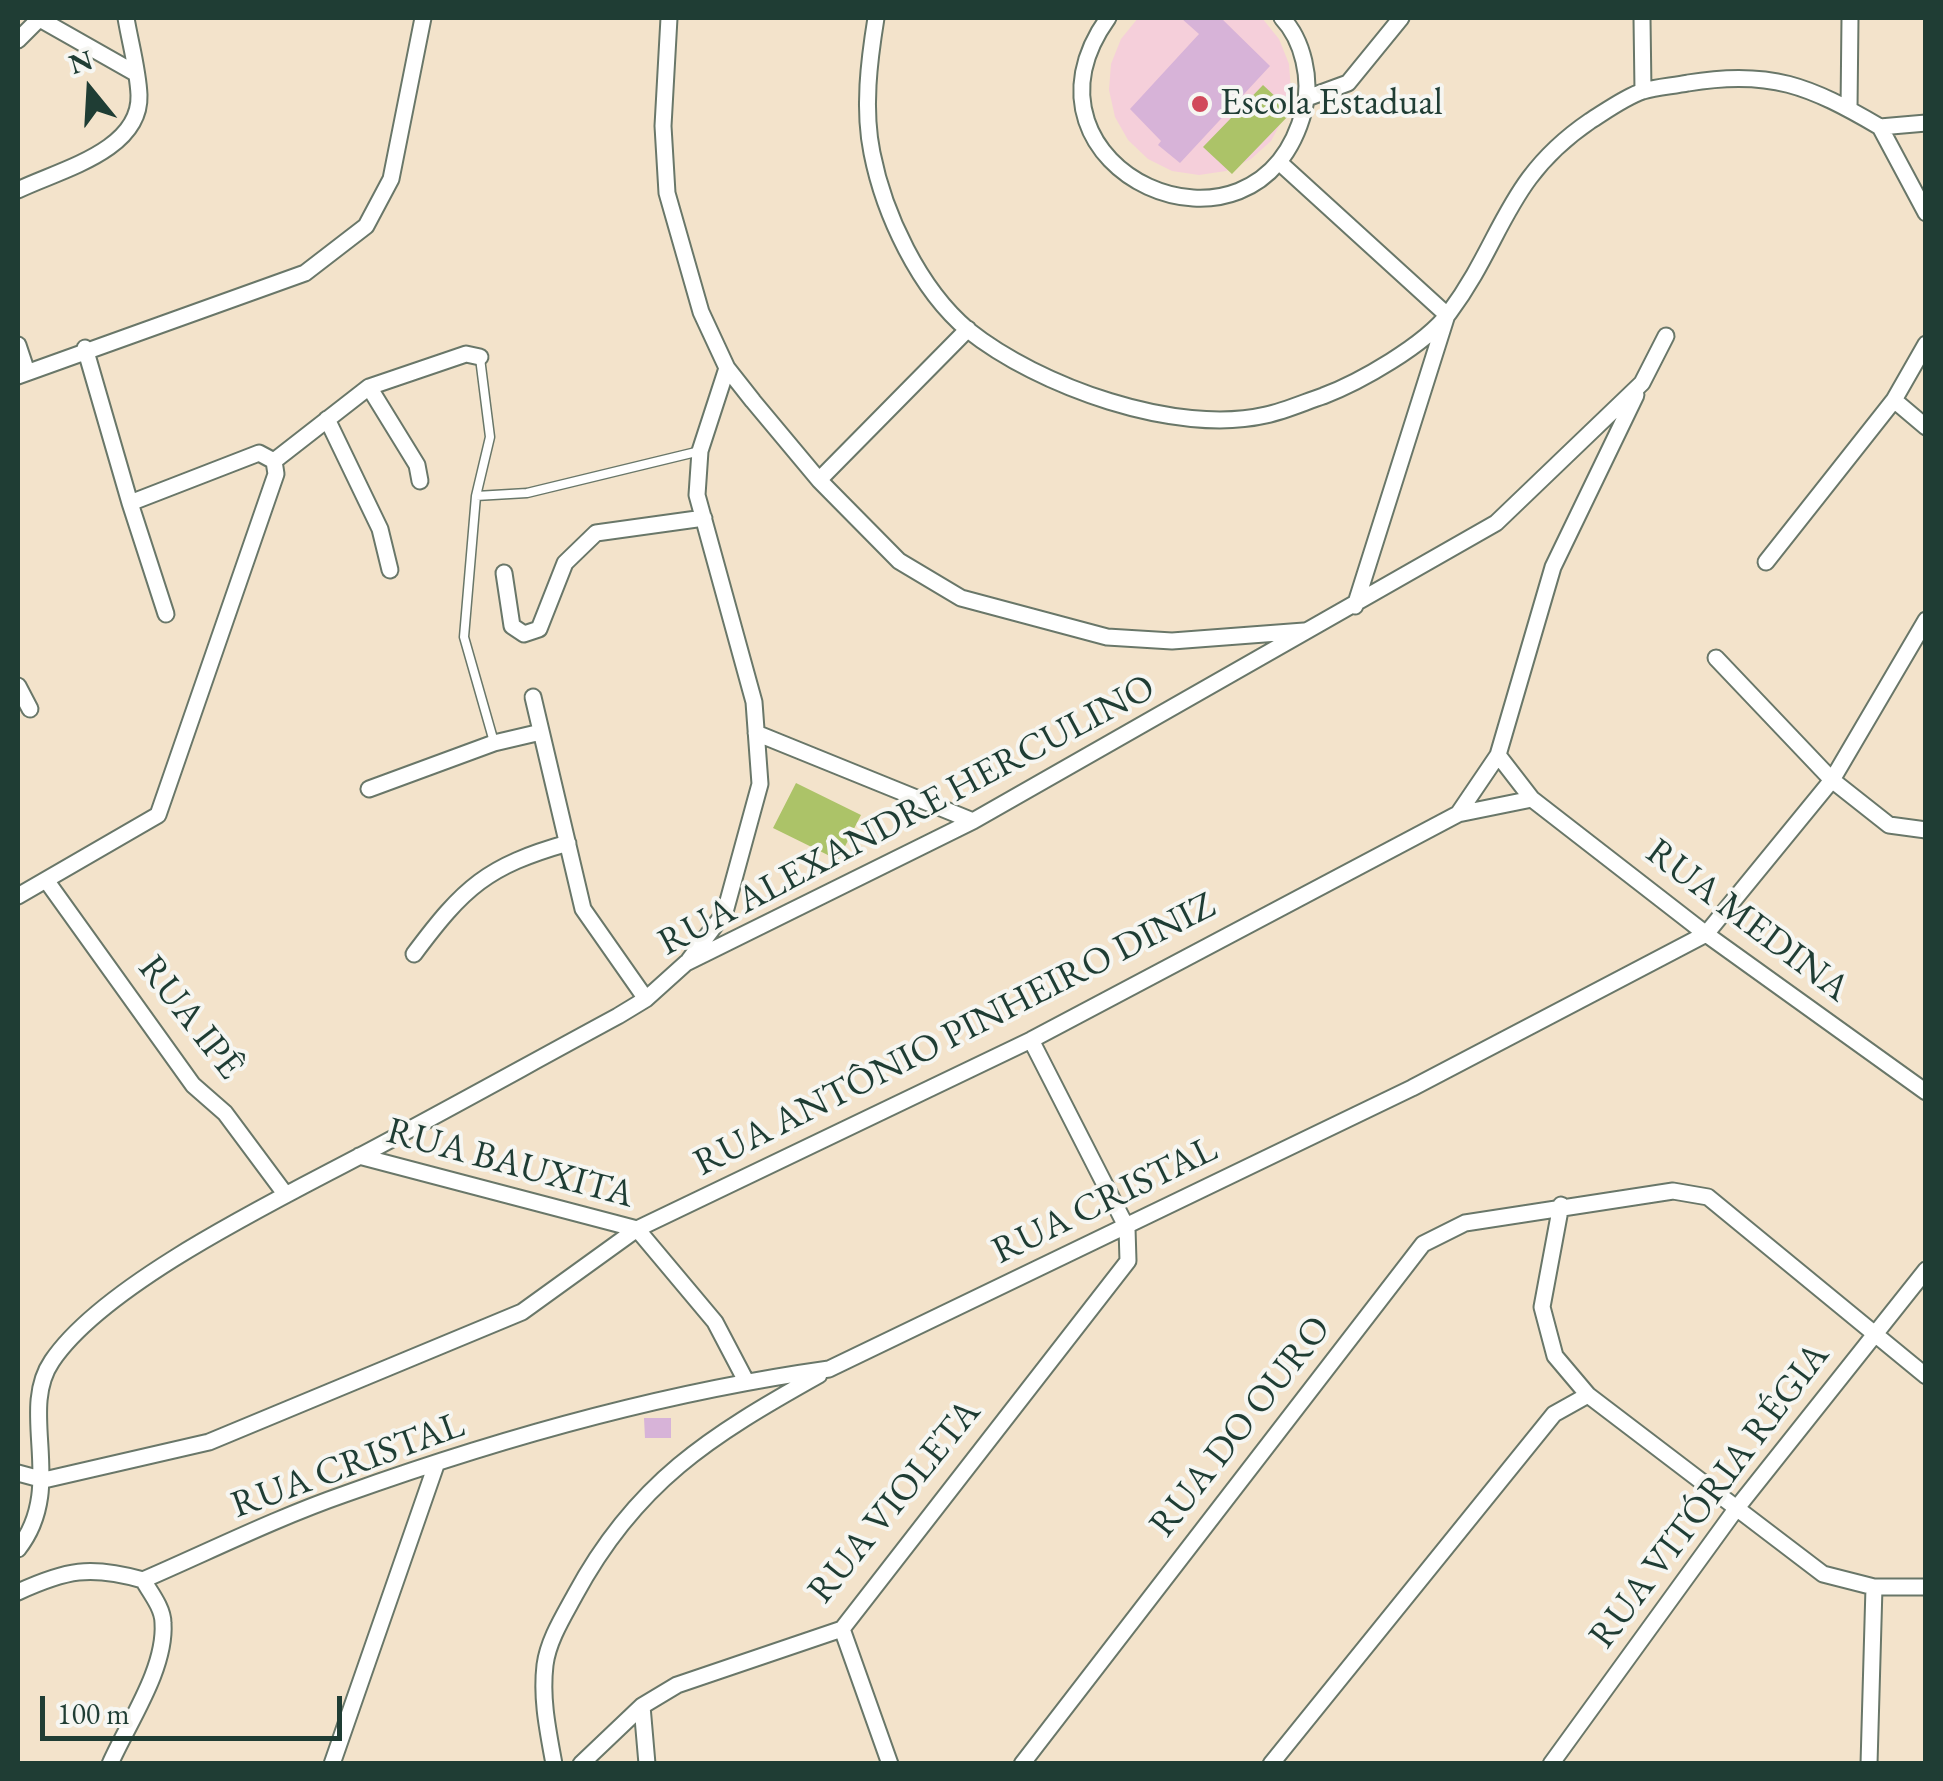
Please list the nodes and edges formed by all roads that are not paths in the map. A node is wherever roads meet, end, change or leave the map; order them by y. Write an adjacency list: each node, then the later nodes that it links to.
1 (39, 18): 11 (street); 12 (street)
2 (126, 18): 12 (street)
3 (423, 18): 26 (street)
4 (669, 18): 28 (street)
5 (876, 18): 22 (street)
6 (1108, 18): 18 (street)
7 (1282, 18): 14 (street)
8 (1401, 18): 14 (street)
9 (1642, 18): 13 (street)
10 (1850, 18): 15 (street)
11 (18, 40)
12 (136, 74): 19 (street)
13 (1643, 91): 15 (street); 21 (street)
14 (1308, 98): 18 (street)
15 (1849, 109): 17 (street)
16 (1926, 123): 17 (street)
17 (1880, 127): 20 (street)
18 (1279, 162): 21 (street)
19 (18, 190)
20 (1926, 213)
21 (1447, 316): 22 (street); 45 (street)
22 (968, 329): 37 (street)
23 (1666, 336): 30 (street, RUA ALEXANDRE HERCULINO)
24 (1926, 344): 32 (street)
25 (18, 345): 29 (street)
26 (84, 348): 29 (street); 40 (street)
27 (480, 357): 31 (street); 39 (lane)
28 (727, 368): 35 (street); 37 (street)
29 (22, 373)
30 (1642, 382): 45 (street, RUA ALEXANDRE HERCULINO); 56 (street, RUA ANTÔNIO PINHEIRO DINIZ)
31 (369, 387): 33 (street); 38 (street)
32 (1894, 400): 34 (street); 42 (street)
33 (327, 419): 36 (street); 43 (street)
34 (1926, 427)
35 (700, 451): 39 (lane); 41 (street)
36 (274, 460): 40 (street); 64 (street)
37 (819, 480): 48 (street)
38 (420, 481)
39 (476, 496): 55 (lane)
40 (130, 503): 46 (street)
41 (704, 518): 44 (street); 54 (street)
42 (1766, 562)
43 (390, 570)
44 (504, 572)
45 (1354, 606): 48 (street, RUA ALEXANDRE HERCULINO)
46 (166, 614)
47 (1926, 620): 57 (street, RUA CRISTAL)
48 (1310, 630): 61 (street, RUA ALEXANDRE HERCULINO)
49 (1716, 658): 57 (street)
50 (18, 686): 52 (street)
51 (533, 697): 53 (street)
52 (30, 708)
53 (541, 732): 55 (street); 63 (street)
54 (756, 733): 61 (street); 68 (street)
55 (494, 743): 58 (street)
56 (1498, 756): 59 (street, RUA MEDINA); 60 (street, RUA ANTÔNIO PINHEIRO DINIZ)
57 (1832, 780): 62 (street); 66 (street, RUA CRISTAL)
58 (369, 789)
59 (1532, 799): 60 (street); 66 (street, RUA MEDINA)
60 (1458, 814): 70 (street, RUA ANTÔNIO PINHEIRO DINIZ)
61 (973, 822): 68 (street, RUA ALEXANDRE HERCULINO)
62 (1926, 830)
63 (568, 843): 67 (street); 69 (street)
64 (46, 880): 65 (street); 73 (street, RUA IPÊ)
65 (18, 896)
66 (1706, 934): 71 (street, RUA MEDINA); 75 (street, RUA CRISTAL)
67 (414, 954)
68 (686, 963): 69 (street, RUA ALEXANDRE HERCULINO)
69 (646, 998): 72 (street, RUA ALEXANDRE HERCULINO)
70 (1031, 1040): 75 (street); 76 (street, RUA ANTÔNIO PINHEIRO DINIZ)
71 (1926, 1092)
72 (360, 1156): 73 (street, RUA ALEXANDRE HERCULINO); 76 (street, RUA BAUXITA)
73 (286, 1195): 85 (street, RUA ALEXANDRE HERCULINO)
74 (1561, 1205): 78 (street, RUA DO OURO); 82 (street); 100 (street, RUA DO OURO)
75 (1127, 1228): 79 (street, RUA CRISTAL); 92 (street, RUA VIOLETA)
76 (637, 1229): 81 (street, RUA BAUXITA); 85 (street, RUA ANTÔNIO PINHEIRO DINIZ)
77 (1926, 1270): 78 (street, RUA VITÓRIA RÉGIA)
78 (1874, 1334): 80 (street, RUA DO OURO); 86 (street, RUA VITÓRIA RÉGIA)
79 (829, 1369): 81 (street, RUA CRISTAL); 96 (street)
80 (1926, 1376)
81 (746, 1381): 83 (street, RUA CRISTAL)
82 (1588, 1395): 86 (street); 101 (street)
83 (436, 1465): 88 (street, RUA CRISTAL); 95 (street)
84 (18, 1473): 85 (street)
85 (44, 1480): 87 (street, RUA ALEXANDRE HERCULINO)
86 (1736, 1509): 90 (street); 102 (street, RUA VITÓRIA RÉGIA)
87 (18, 1549)
88 (142, 1580): 91 (street); 94 (street)
89 (1926, 1586): 90 (street)
90 (1874, 1587): 103 (street)
91 (18, 1592)
92 (842, 1628): 93 (street, RUA VIOLETA); 99 (street)
93 (642, 1706): 97 (street, RUA VIOLETA); 98 (street)
94 (110, 1764)
95 (332, 1764)
96 (554, 1764)
97 (581, 1764)
98 (647, 1764)
99 (890, 1764)
100 (1022, 1764)
101 (1271, 1764)
102 (1551, 1764)
103 (1868, 1764)

